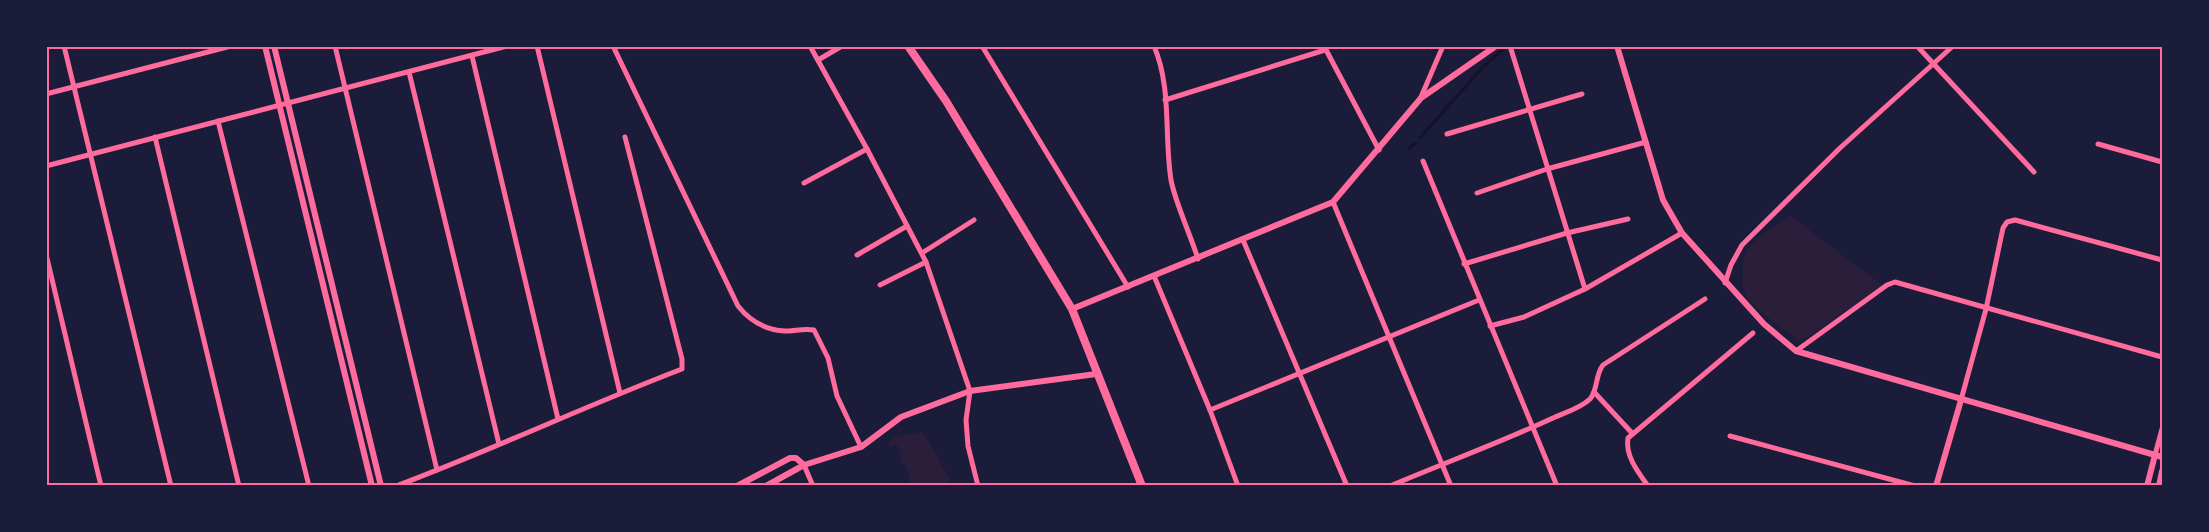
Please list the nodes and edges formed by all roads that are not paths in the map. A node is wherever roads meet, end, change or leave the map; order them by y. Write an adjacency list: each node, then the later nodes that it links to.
1 (64, 46): 25 (street)
2 (231, 46): 25 (street)
3 (265, 46): 32 (street)
4 (274, 46): 31 (street)
5 (335, 46): 26 (street)
6 (507, 46): 21 (street)
7 (537, 46): 82 (street)
8 (613, 46): 91 (street)
9 (810, 46): 22 (street)
10 (842, 46): 22 (street)
11 (908, 46): 71 (main road)
12 (982, 46): 67 (street)
13 (1154, 46): 30 (street)
14 (1443, 46): 29 (street)
15 (1496, 46): 29 (street)
16 (1510, 46): 33 (street)
17 (1617, 46): 38 (street)
18 (1917, 46): 23 (street)
19 (1953, 46): 23 (street)
20 (1324, 48): 30 (street); 41 (street)
21 (472, 56): 24 (street); 85 (street)
22 (818, 60): 40 (street)
23 (1933, 65): 47 (street); 65 (street)
24 (409, 72): 26 (street); 90 (street)
25 (74, 87): 27 (street); 42 (street)
26 (345, 88): 31 (street); 96 (street)
27 (46, 94)
28 (1582, 94): 33 (street)
29 (1421, 98): 41 (street)
30 (1165, 100): 60 (street)
31 (288, 103): 32 (street); 103 (street)
32 (279, 105): 34 (street); 102 (street)
33 (1530, 110): 35 (street); 46 (street)
34 (218, 121): 36 (street); 101 (street)
35 (1447, 134)
36 (155, 137): 42 (street); 100 (street)
37 (625, 137): 82 (street)
38 (1646, 142): 46 (street); 55 (street)
39 (2098, 144): 44 (street)
40 (867, 149): 48 (street); 53 (street)
41 (1378, 150): 50 (street)
42 (90, 154): 45 (street); 99 (street)
43 (1423, 161): 63 (street)
44 (2163, 162)
45 (46, 166)
46 (1547, 169): 49 (street); 54 (street)
47 (2034, 172)
48 (804, 183)
49 (1477, 193)
50 (1333, 202): 56 (street); 75 (street)
51 (1628, 219): 54 (street)
52 (974, 220): 57 (street)
53 (907, 226): 57 (street); 59 (street)
54 (1566, 233): 63 (street); 68 (street)
55 (1682, 233): 65 (street); 68 (street)
56 (1243, 240): 60 (street); 78 (street)
57 (922, 253): 62 (street)
58 (46, 254): 98 (street)
59 (857, 255)
60 (1198, 259): 64 (street)
61 (2163, 260): 72 (street)
62 (926, 262): 66 (street); 80 (street)
63 (1464, 264): 70 (street)
64 (1154, 276): 67 (street); 84 (street)
65 (1725, 283): 76 (street)
66 (880, 285)
67 (1128, 286): 71 (street)
68 (1585, 289): 73 (street)
69 (1706, 299): 81 (street)
70 (1479, 300): 73 (street); 75 (street)
71 (1072, 309): 79 (main road)
72 (1986, 309): 76 (street); 77 (street); 83 (street)
73 (1490, 326): 86 (street)
74 (1753, 333): 88 (street)
75 (1388, 336): 78 (street); 94 (street)
76 (1796, 351): 83 (street)
77 (2163, 357)
78 (1299, 372): 84 (street); 111 (street)
79 (1096, 374): 80 (street); 109 (main road)
80 (970, 391): 91 (street); 108 (street)
81 (1594, 392): 86 (street); 88 (street)
82 (620, 393): 85 (street)
83 (1961, 400): 92 (street); 117 (street)
84 (1210, 410): 110 (street)
85 (558, 419): 90 (street)
86 (1532, 428): 94 (street); 114 (street)
87 (2163, 429): 92 (street)
88 (1632, 433): 115 (street)
89 (1730, 436): 116 (street)
90 (499, 444): 96 (street)
91 (861, 447): 95 (street)
92 (2155, 455): 93 (street); 118 (street)
93 (2163, 457)
94 (1441, 464): 112 (street); 113 (street)
95 (804, 465): 105 (street); 106 (street); 107 (street)
96 (437, 470): 104 (street)
97 (2163, 471): 119 (street)
98 (101, 486)
99 (171, 486)
100 (239, 486)
101 (309, 486)
102 (372, 486)
103 (381, 486)
104 (396, 486)
105 (737, 486)
106 (766, 486)
107 (813, 486)
108 (978, 486)
109 (1142, 486)
110 (1238, 486)
111 (1347, 486)
112 (1390, 486)
113 (1451, 486)
114 (1557, 486)
115 (1648, 486)
116 (1914, 486)
117 (1936, 486)
118 (2147, 486)
119 (2159, 486)

